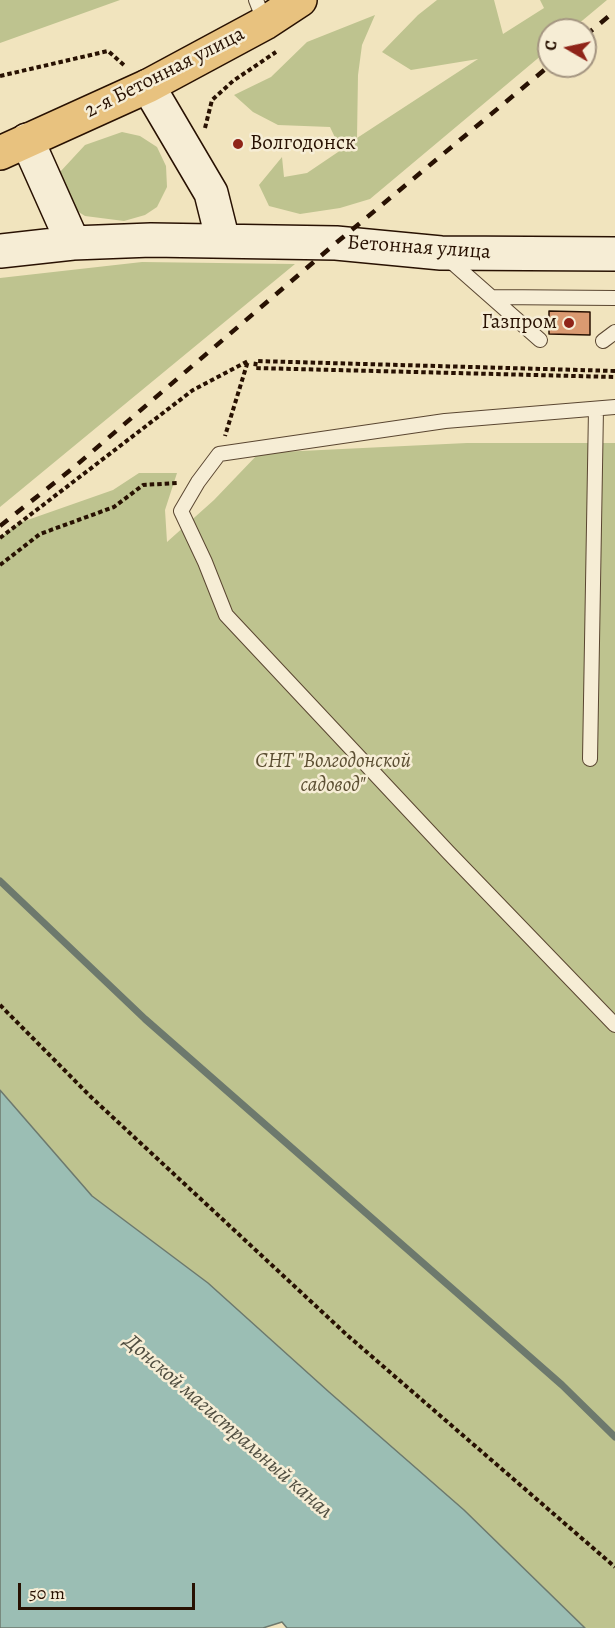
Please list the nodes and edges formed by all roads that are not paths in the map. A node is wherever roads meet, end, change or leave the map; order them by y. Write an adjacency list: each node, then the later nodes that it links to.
1 (300, 0): 2 (main road, 2-я Бетонная улица)
2 (267, 24): 3 (main road, 2-я Бетонная улица)
3 (148, 86): 4 (main road, 2-я Бетонная улица); 5 (main road)
4 (9, 147): 6 (main road)
5 (223, 241): 6 (main road, Бетонная улица); 8 (main road, Бетонная улица)
6 (73, 243): 7 (main road, Бетонная улица)
7 (0, 251)
8 (441, 253): 9 (main road, Бетонная улица); 10 (lane)
9 (615, 254)
10 (492, 297): 11 (lane); 13 (lane)
11 (615, 298)
12 (615, 332): 14 (lane)
13 (540, 340)
14 (603, 341)
15 (615, 407): 16 (lane)
16 (596, 409): 17 (lane); 18 (lane)
17 (590, 759)
18 (615, 1024)

